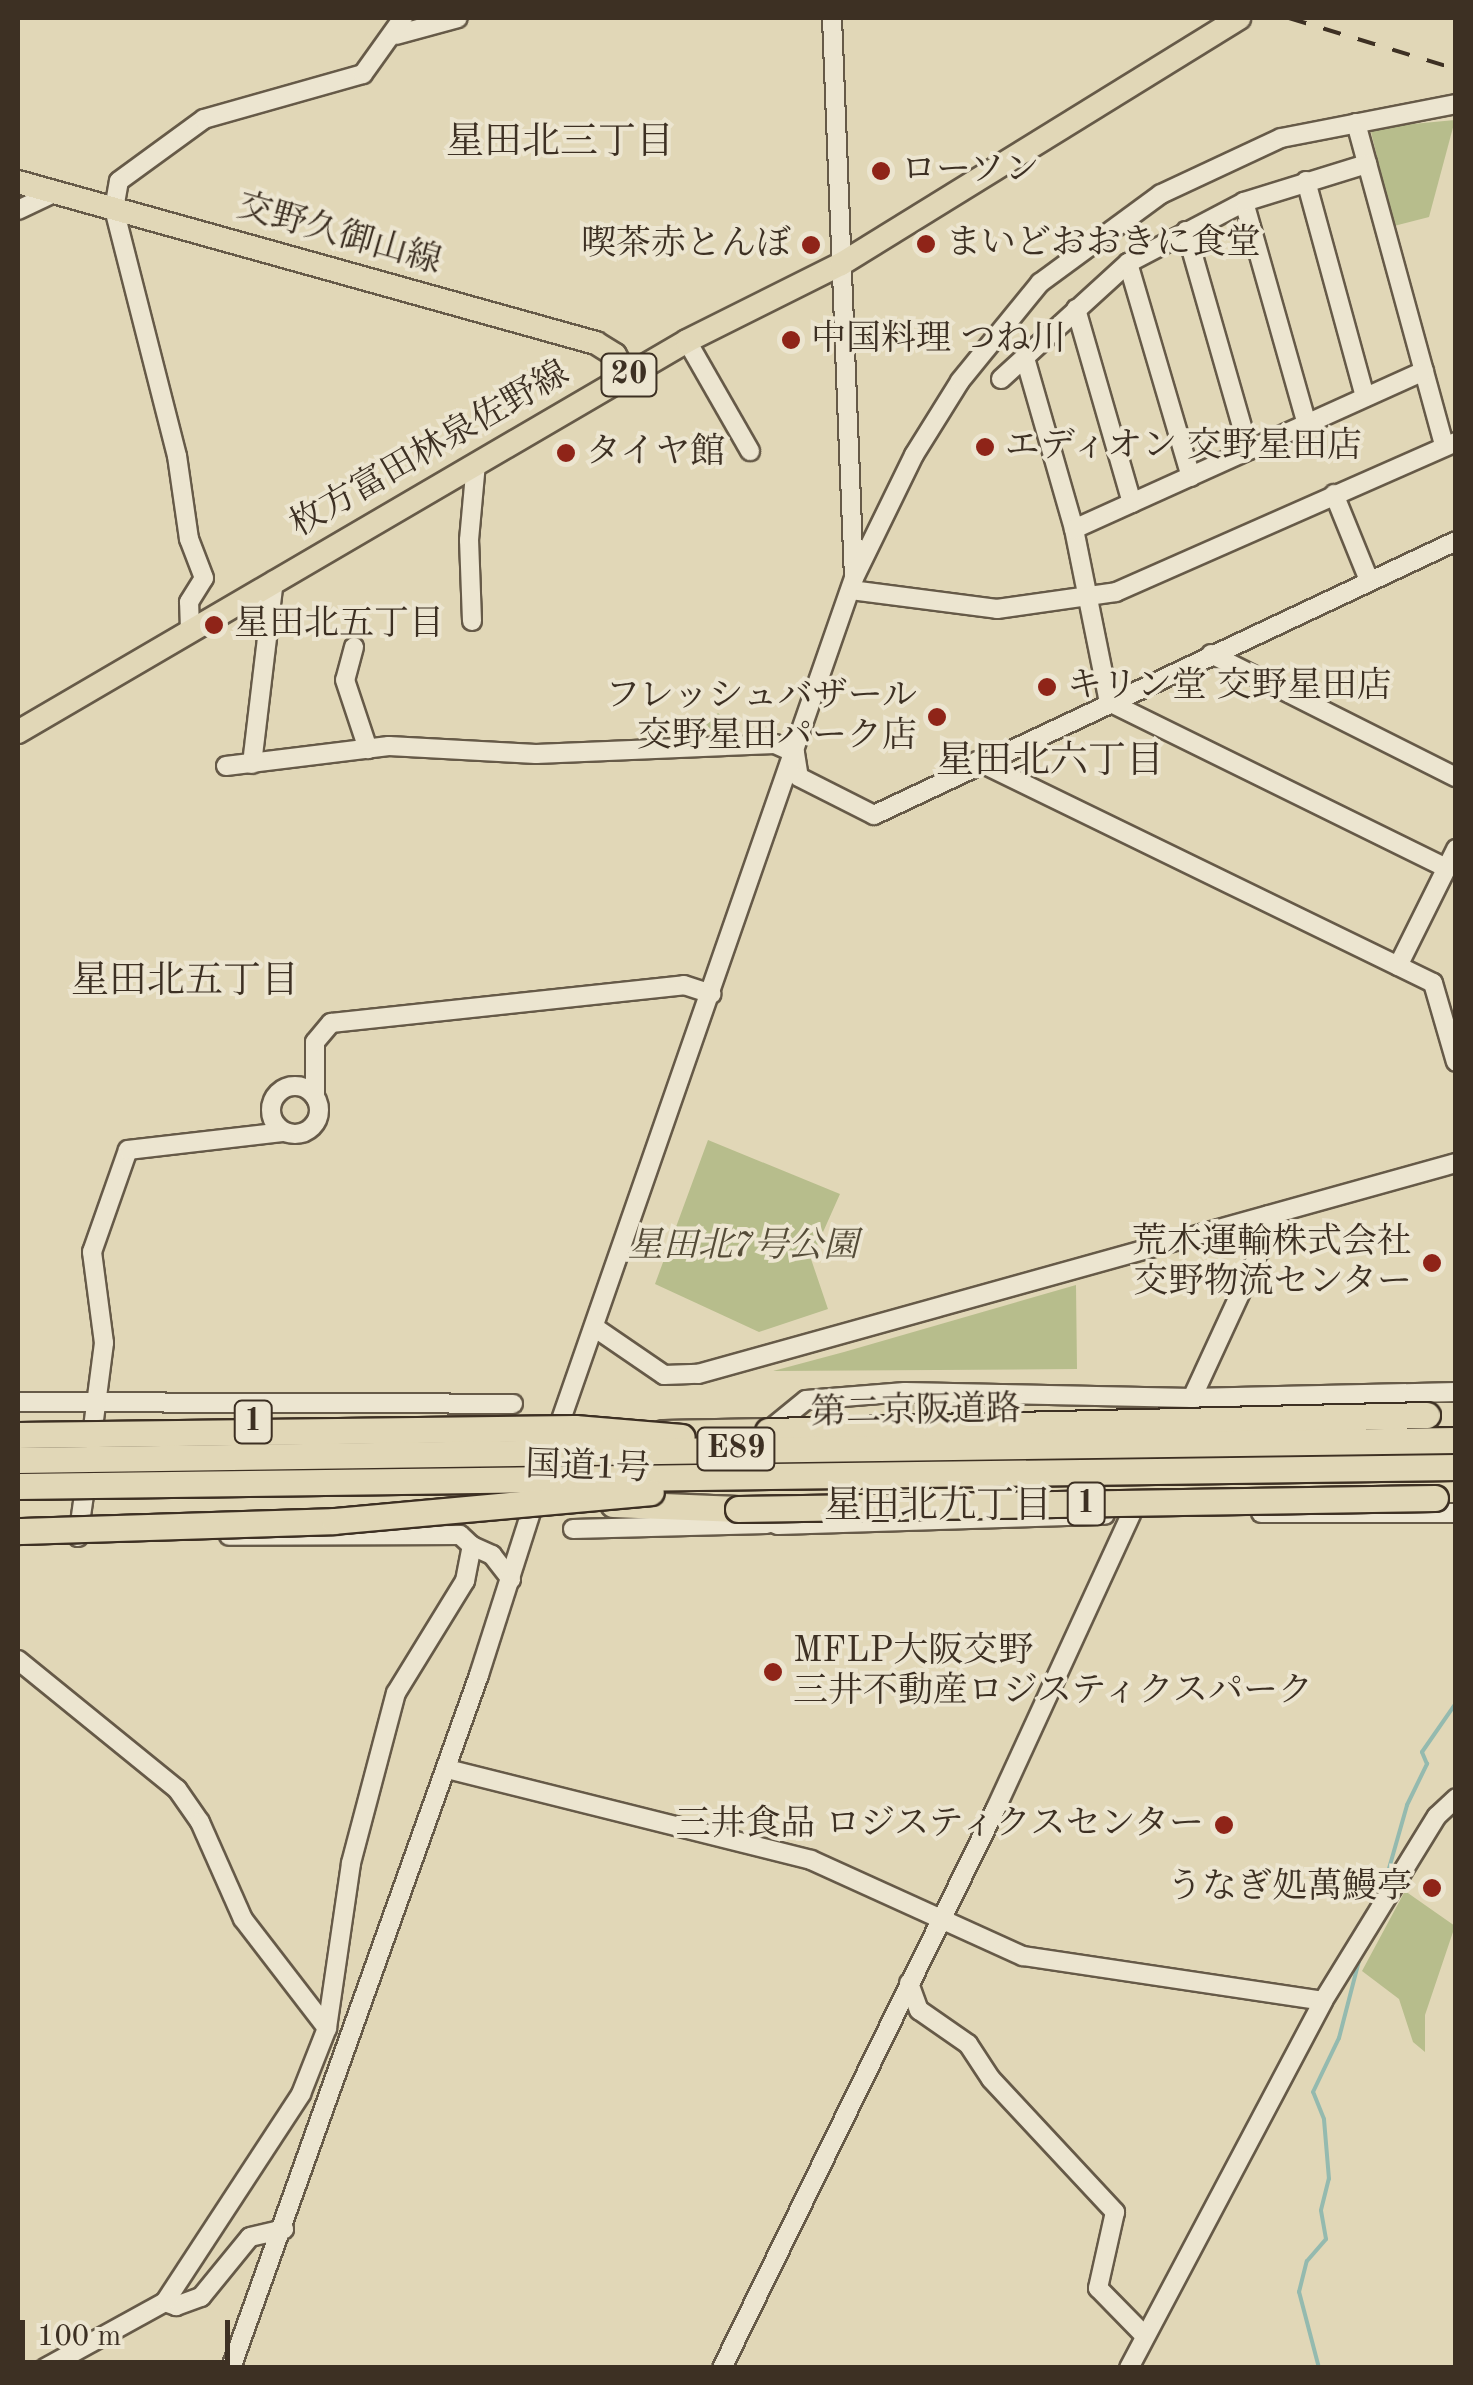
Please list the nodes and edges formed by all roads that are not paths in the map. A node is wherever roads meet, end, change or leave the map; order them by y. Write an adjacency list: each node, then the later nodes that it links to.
1 (458, 18): 4 (street)
2 (832, 18): 16 (street)
3 (1239, 18): 16 (main road, 枚方富田林泉佐野線 / 20)
4 (400, 26): 12 (street)
5 (1456, 104): 6 (street)
6 (1356, 123): 7 (street); 36 (street)
7 (1367, 164): 9 (street); 20 (street)
8 (18, 182): 10 (main road, 交野久御山線)
9 (1306, 182): 11 (street); 23 (street)
10 (56, 192): 12 (main road, 交野久御山線); 13 (street)
11 (1244, 202): 14 (street); 24 (street)
12 (114, 209): 21 (main road, 交野久御山線); 39 (street)
13 (18, 210)
14 (1186, 231): 15 (street); 27 (street)
15 (1128, 263): 17 (street); 29 (street)
16 (841, 264): 18 (main road, 枚方富田林泉佐野線 / 20); 36 (street)
17 (1076, 309): 19 (street); 31 (street)
18 (687, 341): 21 (main road, 枚方富田林泉佐野線 / 20); 26 (street)
19 (1025, 358): 22 (street); 32 (street)
20 (1424, 371): 23 (street); 25 (street)
21 (626, 376): 28 (main road, 枚方富田林泉佐野線 / 20)
22 (1001, 379)
23 (1365, 397): 24 (street)
24 (1307, 424): 27 (street)
25 (1450, 443): 30 (street)
26 (750, 450)
27 (1249, 450): 29 (street)
28 (476, 463): 34 (main road, 枚方富田林泉佐野線 / 20); 38 (street)
29 (1191, 476): 31 (street)
30 (1334, 494): 35 (street); 37 (street)
31 (1132, 503): 32 (street)
32 (1074, 530): 37 (street)
33 (1456, 541): 35 (street)
34 (274, 580): 39 (main road, 枚方富田林泉佐野線 / 20); 47 (street)
35 (1369, 580): 41 (street)
36 (853, 584): 37 (street); 45 (street)
37 (1090, 598): 42 (street)
38 (472, 621)
39 (190, 629): 43 (main road, 枚方富田林泉佐野線 / 20)
40 (354, 646): 44 (street)
41 (1211, 654): 42 (street); 49 (street)
42 (1109, 702): 46 (street); 51 (street)
43 (18, 732)
44 (368, 749): 45 (street); 47 (street)
45 (795, 753): 46 (street); 53 (street)
46 (977, 761): 52 (street)
47 (252, 764): 48 (street)
48 (226, 766)
49 (1456, 777)
50 (1456, 849): 51 (street)
51 (1446, 868): 52 (street)
52 (1398, 966): 54 (street)
53 (712, 994): 55 (street); 59 (street)
54 (1456, 1062)
55 (315, 1097): 56 (street); 56 (street)
56 (284, 1132): 64 (street)
57 (1456, 1163): 58 (street)
58 (1268, 1215): 59 (street); 61 (street)
59 (594, 1327): 69 (street)
60 (1456, 1392): 61 (street)
61 (1192, 1398): 71 (street)
62 (274, 1401): 64 (street); 65 (street); 68 (street)
63 (18, 1402): 64 (street)
64 (96, 1403): 86 (street)
65 (514, 1404)
66 (1456, 1415): 71 (highway, 国道1号 / 1, bridge)
67 (18, 1420): 68 (highway, 国道1号 / 1)
68 (300, 1423): 69 (highway, 国道1号 / 1, bridge)
69 (556, 1434): 71 (highway, 国道1号 / 1); 78 (street)
70 (18, 1435): 71 (highway, bridge)
71 (768, 1440): 72 (highway, 第二京阪道路 / E89, bridge); 73 (highway, 第二京阪道路 / E89, bridge)
72 (1456, 1440)
73 (18, 1460)
74 (1456, 1467): 75 (highway, 第二京阪道路 / E89, bridge)
75 (769, 1476): 76 (highway, 第二京阪道路 / E89, bridge); 85 (highway, bridge)
76 (18, 1486)
77 (1456, 1498): 79 (highway, 国道1号 / 1, bridge)
78 (534, 1500): 79 (highway, 国道1号 / 1); 82 (highway, 国道1号 / 1); 89 (street)
79 (738, 1509): 83 (street)
80 (1456, 1513): 81 (street)
81 (1131, 1514): 83 (street); 93 (street)
82 (18, 1516)
83 (769, 1523): 84 (street)
84 (573, 1529)
85 (18, 1532)
86 (78, 1538): 87 (street); 88 (street)
87 (18, 1542)
88 (472, 1546): 89 (street); 96 (street)
89 (511, 1579): 91 (street)
90 (18, 1660): 96 (street)
91 (446, 1768): 93 (street); 97 (street)
92 (1456, 1798): 95 (street)
93 (940, 1919): 94 (street); 95 (street)
94 (909, 1984): 99 (street); 102 (street)
95 (1323, 2002): 99 (street)
96 (327, 2028): 98 (street)
97 (284, 2228): 98 (street); 101 (street)
98 (165, 2302): 100 (street)
99 (1144, 2335): 103 (street)
100 (45, 2368)
101 (231, 2368)
102 (722, 2368)
103 (1129, 2368)

